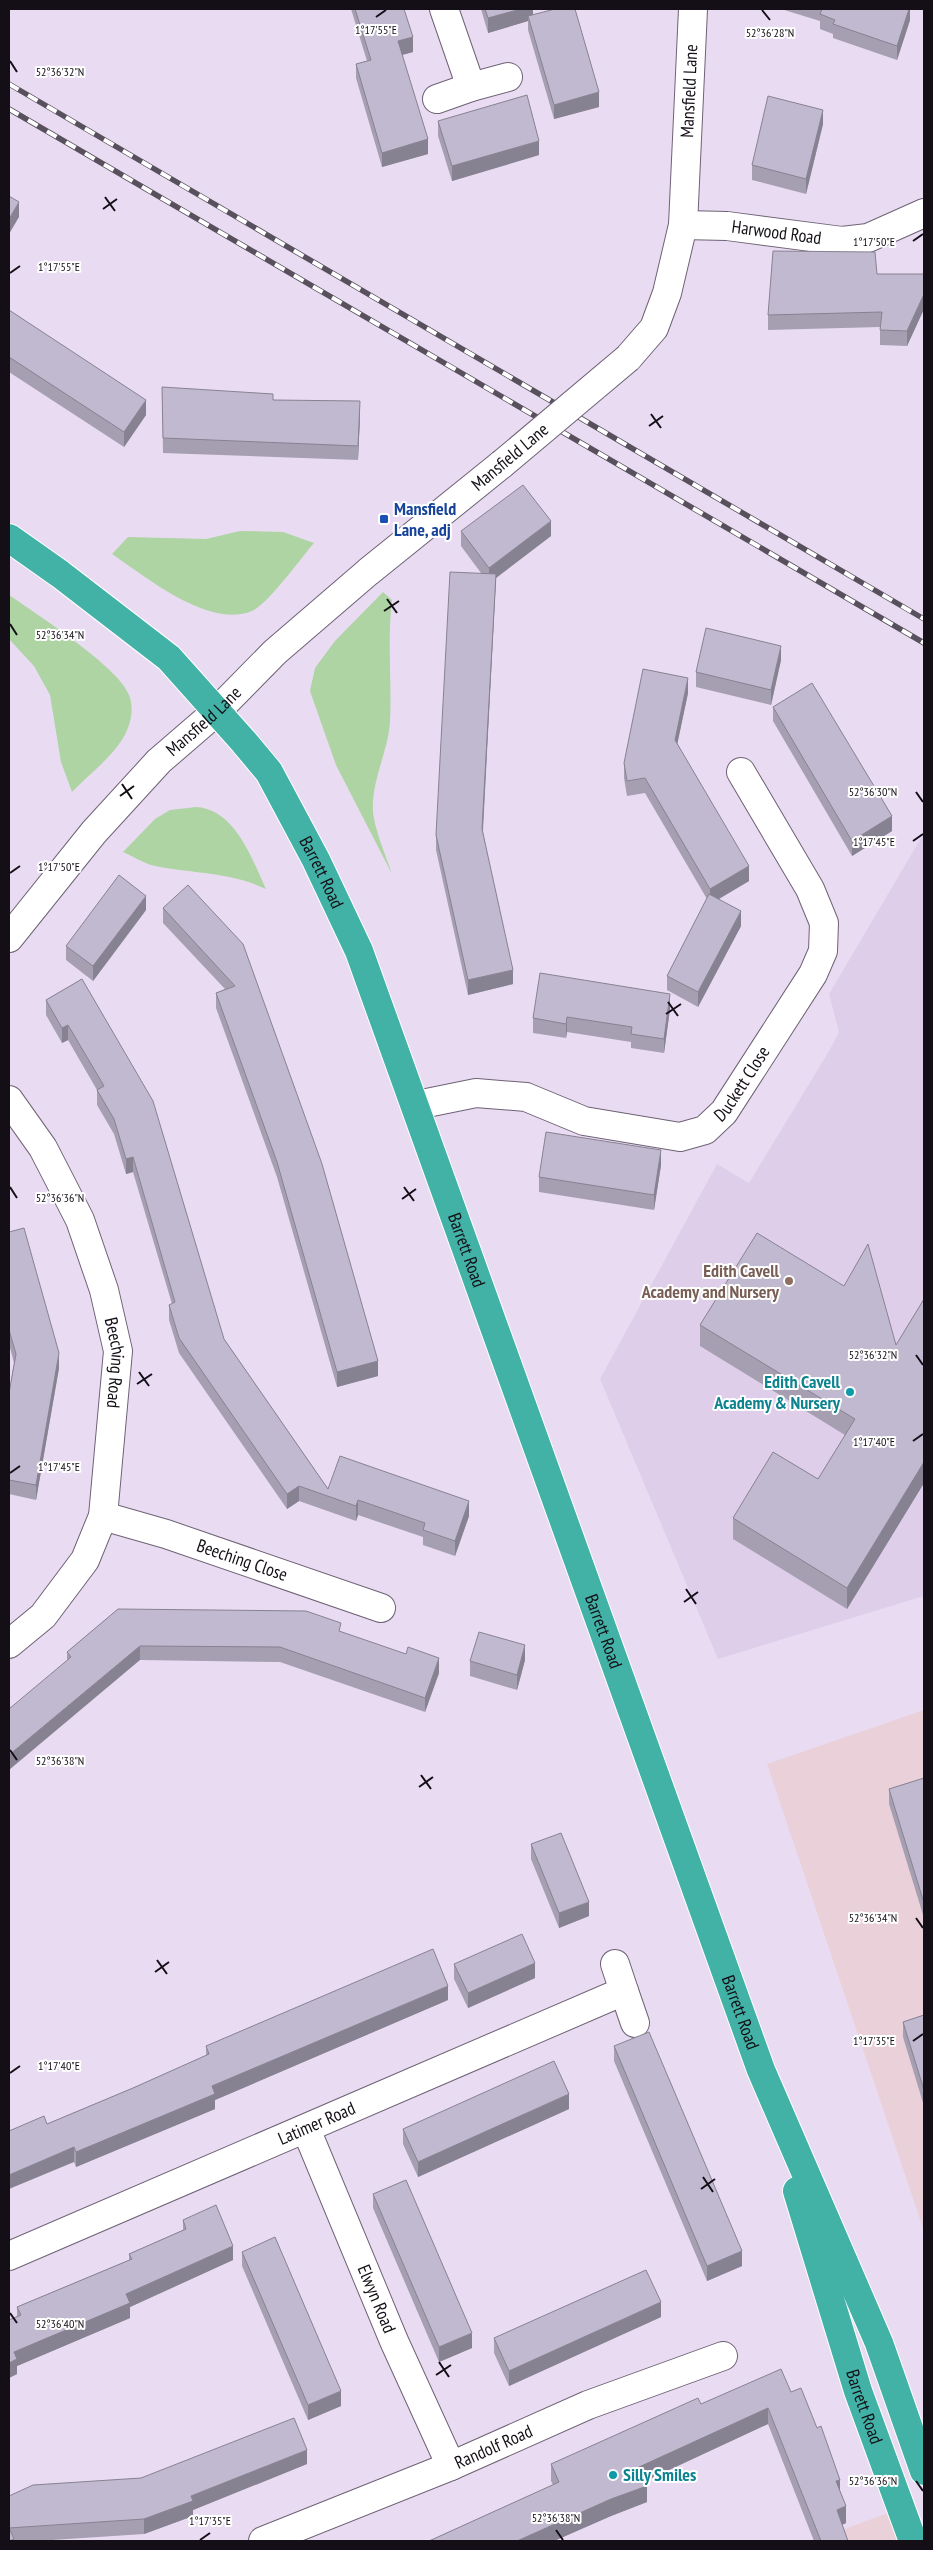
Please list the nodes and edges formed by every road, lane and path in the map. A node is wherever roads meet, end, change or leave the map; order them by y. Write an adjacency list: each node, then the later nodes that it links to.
1 (444, 9): 4 (street)
2 (692, 9): 7 (street, Mansfield Lane)
3 (508, 77): 4 (street)
4 (471, 87): 5 (street)
5 (437, 100)
6 (924, 213): 7 (street, Harwood Road)
7 (683, 225): 9 (street, Mansfield Lane, bridge)
8 (9, 538): 9 (highway, Barrett Road)
9 (217, 711): 11 (street, Mansfield Lane); 13 (highway, Barrett Road)
10 (741, 772): 13 (street, Duckett Close)
11 (9, 938)
12 (9, 1100): 14 (street, Beeching Road)
13 (417, 1105): 20 (highway, Barrett Road)
14 (103, 1516): 15 (street, Beeching Close); 16 (street, Beeching Road)
15 (381, 1608)
16 (9, 1644)
17 (615, 1964): 18 (street)
18 (624, 1991): 19 (street); 21 (street, Latimer Road)
19 (635, 2023)
20 (762, 2070): 25 (highway, Barrett Road); 27 (highway, Barrett Road)
21 (306, 2128): 22 (street, Latimer Road); 24 (street, Elwyn Road)
22 (9, 2256)
23 (724, 2356): 24 (street, Randolf Road)
24 (451, 2466): 26 (street, Randolf Road)
25 (924, 2471)
26 (263, 2541)
27 (913, 2541)

